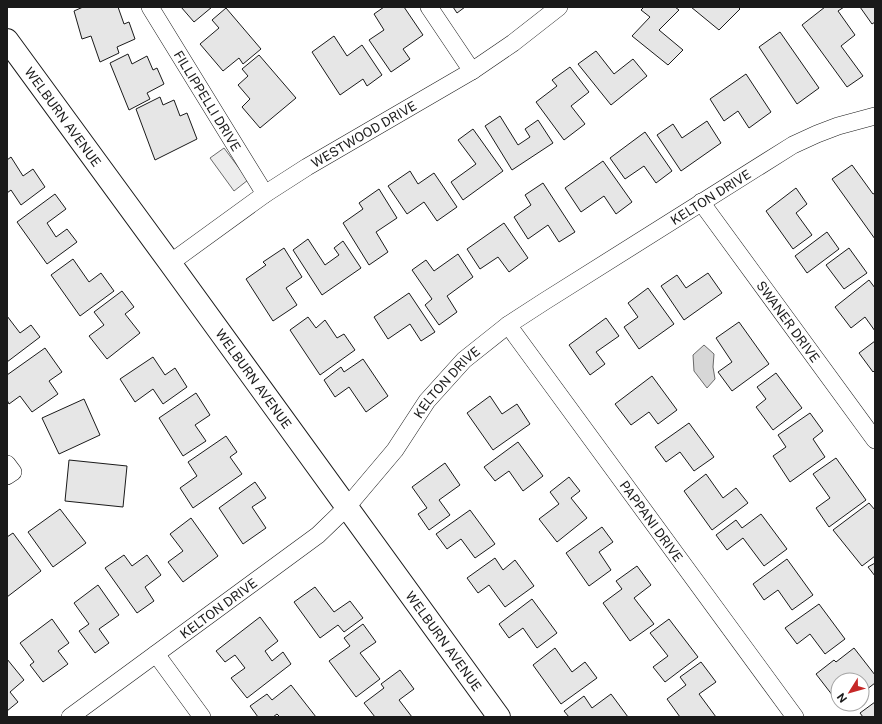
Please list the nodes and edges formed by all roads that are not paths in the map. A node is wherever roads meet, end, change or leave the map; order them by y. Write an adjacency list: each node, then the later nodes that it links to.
1 (150, 7): 7 (street, FILLIPPELLI DRIVE)
2 (429, 7): 5 (street)
3 (559, 7): 5 (street, WESTWOOD DRIVE)
4 (7, 40): 9 (main road, WELBURN AVENUE)
5 (472, 71): 7 (street, WESTWOOD DRIVE)
6 (875, 116): 8 (street, KELTON DRIVE)
7 (265, 194): 9 (street, WESTWOOD DRIVE)
8 (701, 202): 10 (street, KELTON DRIVE); 11 (street, SWANER DRIVE)
9 (170, 263): 12 (main road, WELBURN AVENUE)
10 (508, 325): 12 (street, KELTON DRIVE); 17 (street, PAPPANI DRIVE)
11 (875, 440)
12 (346, 508): 13 (street, KELTON DRIVE); 16 (main road, WELBURN AVENUE)
13 (156, 654): 14 (street, KELTON DRIVE); 15 (street)
14 (70, 717)
15 (202, 717)
16 (499, 717)
17 (795, 717)

